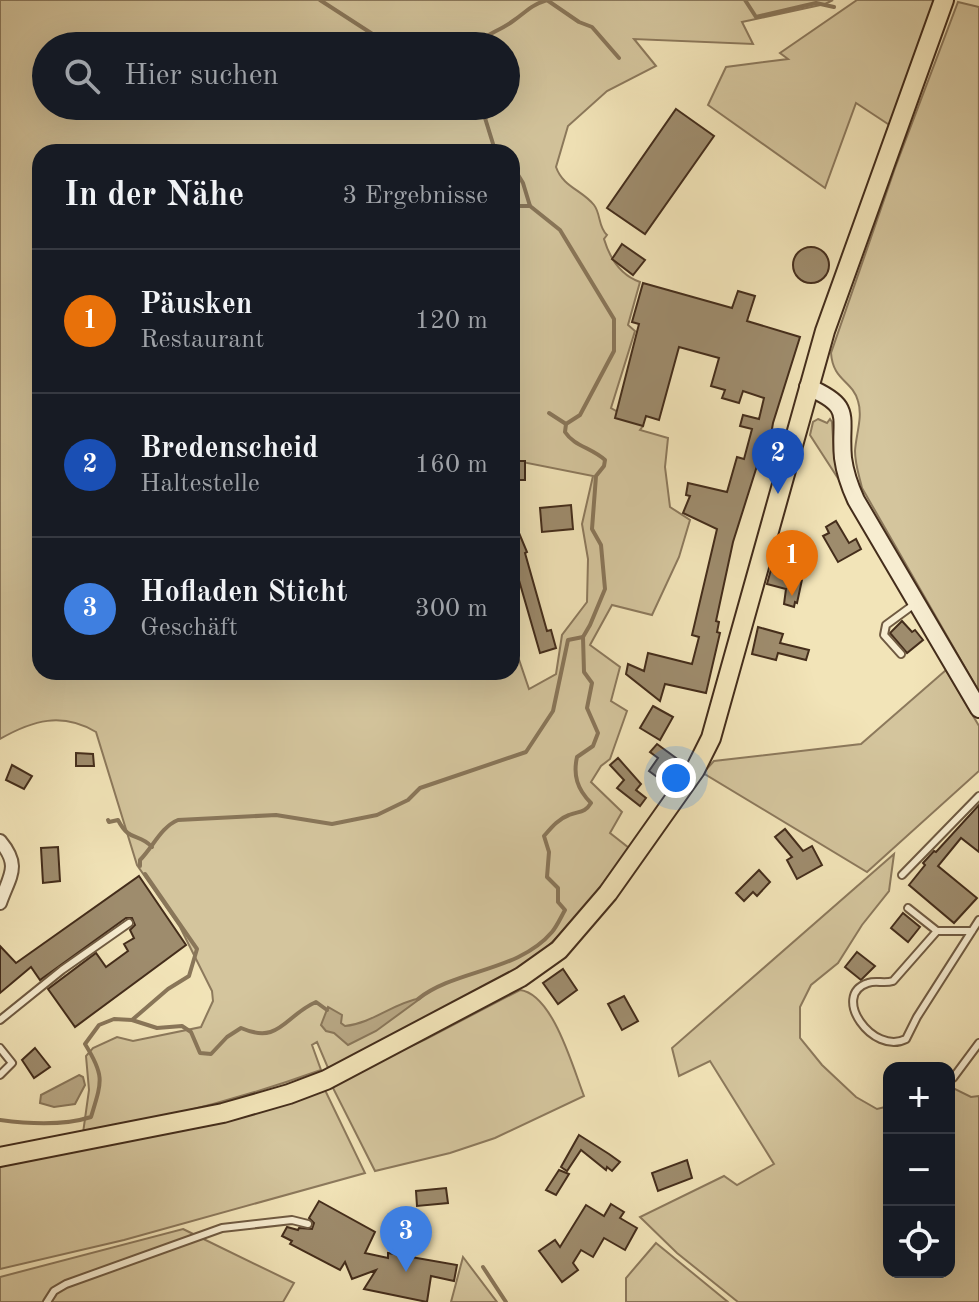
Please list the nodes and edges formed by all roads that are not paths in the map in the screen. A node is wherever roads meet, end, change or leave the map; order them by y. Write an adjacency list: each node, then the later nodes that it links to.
1 (944, 0): 2 (main road)
2 (808, 387): 3 (main road); 20 (main road)
3 (916, 603): 4 (lane); 5 (main road)
4 (901, 654)
5 (977, 702)
6 (979, 796): 8 (lane)
7 (0, 841): 9 (street)
8 (902, 875)
9 (0, 903)
10 (908, 908): 13 (lane)
11 (979, 920): 14 (lane)
12 (129, 923): 15 (lane)
13 (937, 931): 14 (lane); 14 (lane)
14 (972, 931)
15 (0, 1020)
16 (979, 1043): 19 (lane)
17 (0, 1048): 18 (lane)
18 (0, 1075)
19 (955, 1075)
20 (0, 1157)
21 (308, 1224): 22 (lane)
22 (47, 1302)

